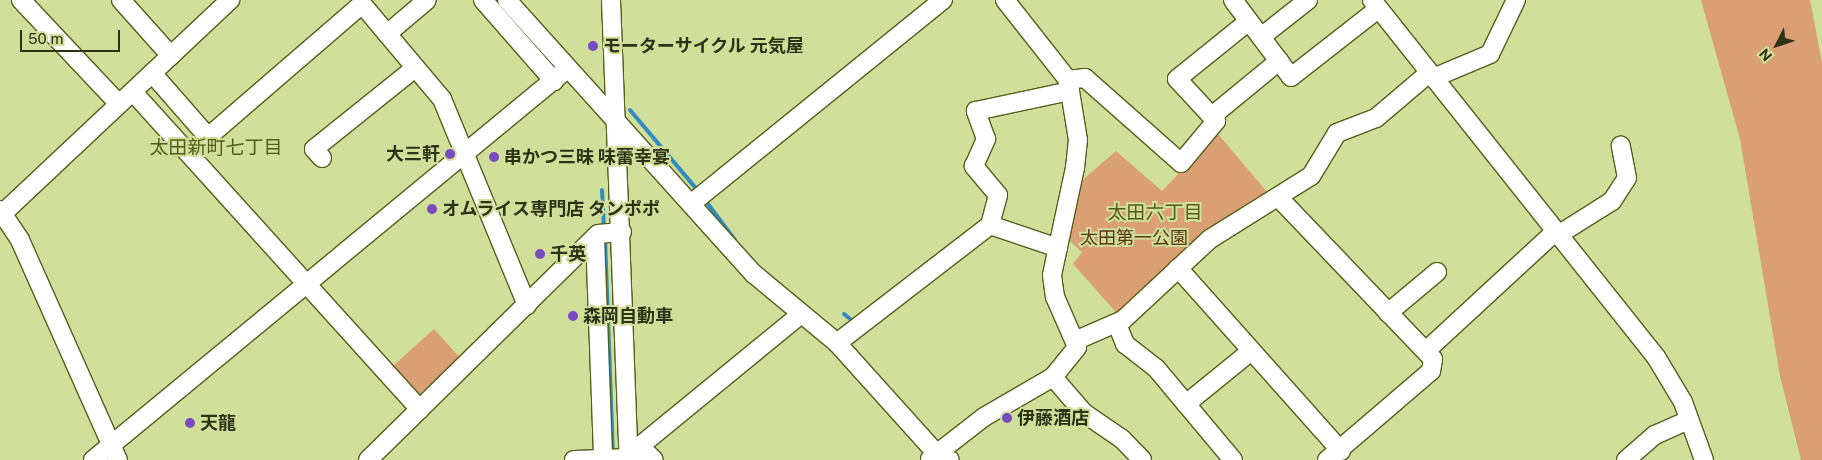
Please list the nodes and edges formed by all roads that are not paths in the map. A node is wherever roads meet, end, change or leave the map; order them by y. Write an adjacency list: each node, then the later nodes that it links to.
1 (21, 0): 25 (street)
2 (121, 0): 17 (street)
3 (230, 0): 17 (street)
4 (427, 0): 15 (street)
5 (484, 0): 21 (street)
6 (507, 0): 21 (street)
7 (611, 0): 27 (street)
8 (943, 0): 31 (street)
9 (1005, 0): 23 (street)
10 (1233, 0): 14 (street)
11 (1308, 0): 16 (street)
12 (1516, 0): 22 (street)
13 (1375, 4): 18 (street); 22 (street)
14 (1249, 21): 16 (street); 26 (street)
15 (386, 34): 19 (street); 20 (street)
16 (1261, 37): 18 (street)
17 (171, 56): 20 (street)
18 (1279, 61): 26 (street)
19 (415, 68): 29 (street); 30 (street)
20 (152, 74): 24 (street)
21 (561, 75): 27 (street); 29 (street)
22 (1431, 76): 32 (street); 36 (street)
23 (1069, 86): 26 (street); 34 (street); 37 (street)
24 (133, 92): 25 (street); 40 (street)
25 (119, 104): 33 (street)
26 (1212, 116)
27 (615, 120): 31 (street); 35 (street)
28 (1621, 146): 36 (street)
29 (466, 156): 40 (street); 41 (street)
30 (322, 158)
31 (698, 198): 43 (street)
32 (1279, 198): 38 (street); 42 (street)
33 (1, 213): 55 (street)
34 (990, 225): 37 (street); 46 (street)
35 (607, 234): 41 (street); 49 (street); 49 (street)
36 (1556, 234): 47 (street); 53 (street)
37 (1058, 248): 45 (street)
38 (1178, 268): 44 (street); 48 (street)
39 (1437, 272): 42 (street)
40 (304, 286): 52 (street); 55 (street)
41 (527, 305): 52 (street)
42 (1388, 313): 47 (street)
43 (800, 315): 46 (street); 57 (street)
44 (1117, 324): 45 (street); 51 (street)
45 (1077, 340): 50 (street)
46 (837, 343): 58 (street)
47 (1428, 349): 56 (street)
48 (1251, 351): 51 (street); 56 (street)
49 (615, 355): 57 (street); 57 (street)
50 (1053, 377): 58 (street); 64 (street)
51 (1186, 404): 65 (street)
52 (420, 410): 54 (street)
53 (1688, 420): 66 (street); 67 (street)
54 (390, 439): 60 (street); 61 (street)
55 (115, 453): 59 (street)
56 (1334, 456)
57 (621, 457): 62 (street); 63 (street)
58 (938, 458)
59 (93, 460)
60 (368, 460)
61 (389, 460)
62 (574, 460)
63 (654, 460)
64 (1142, 460)
65 (1233, 460)
66 (1626, 460)
67 (1704, 460)

